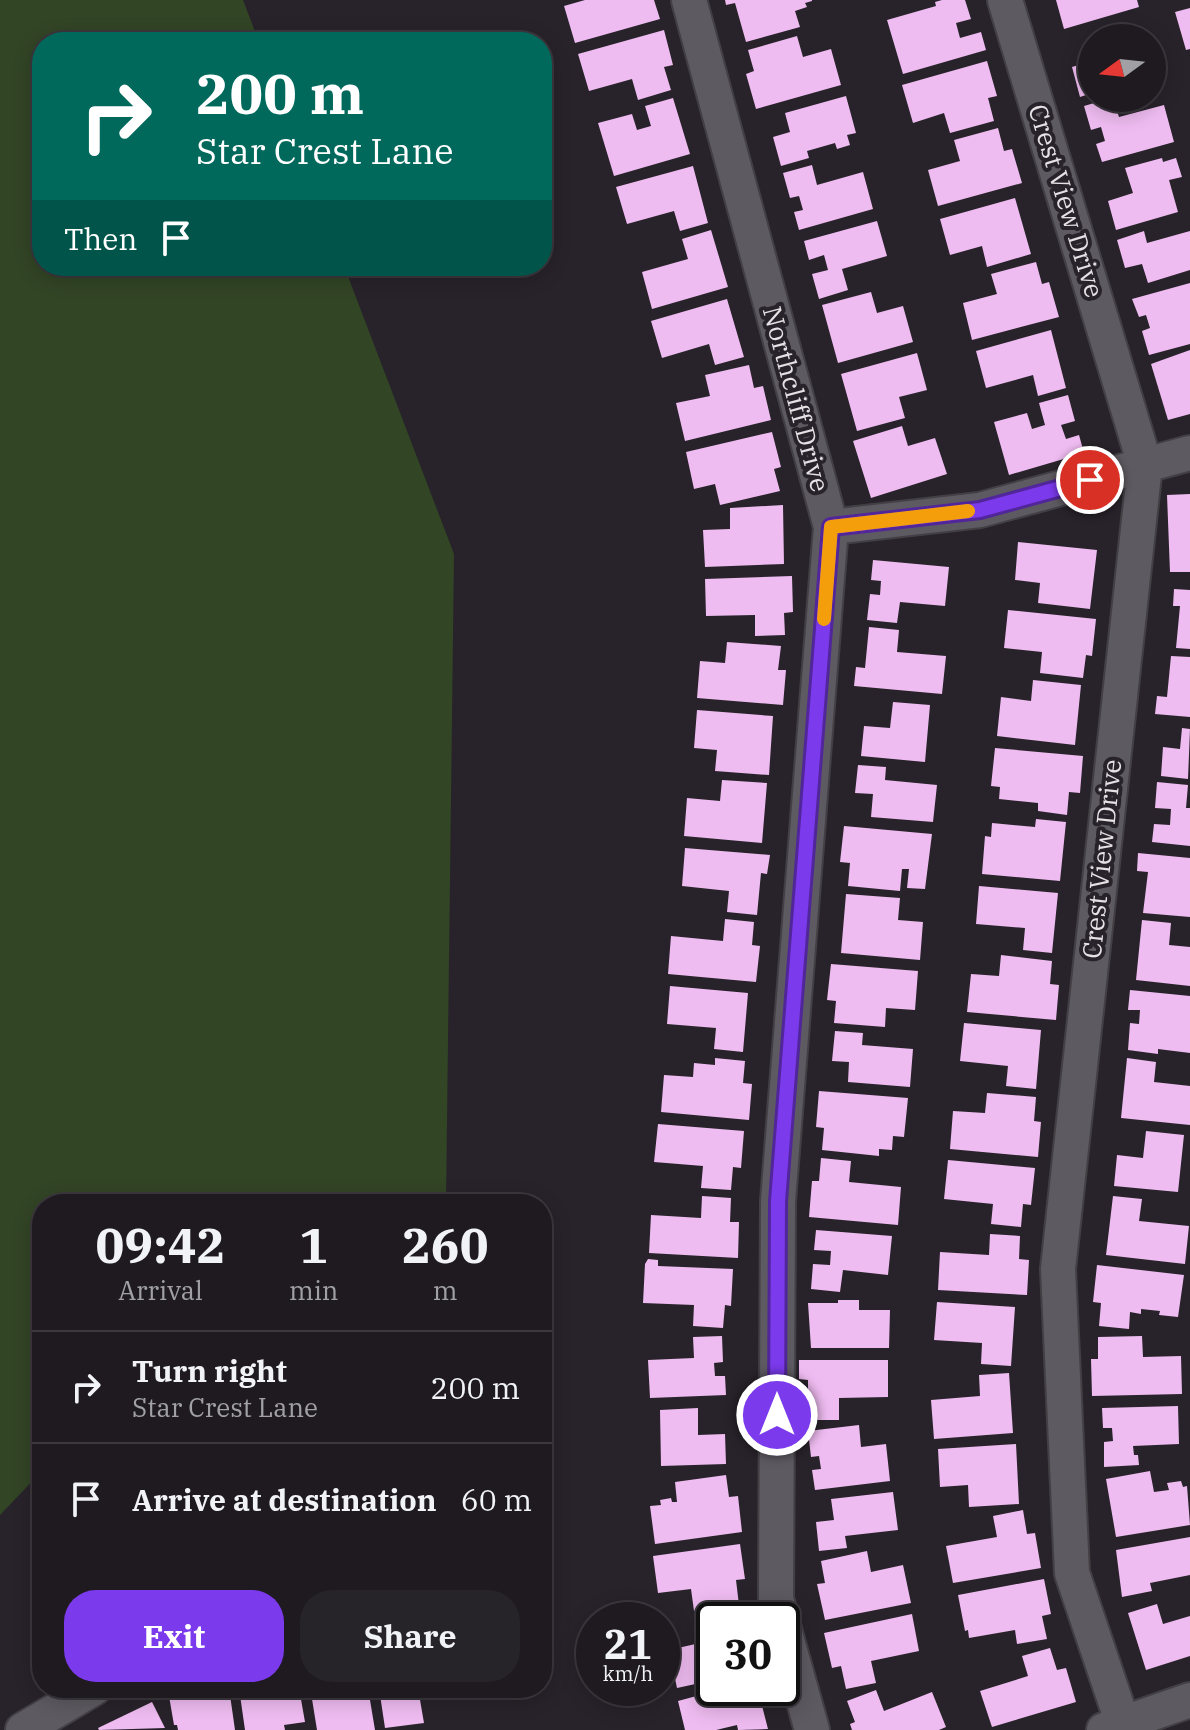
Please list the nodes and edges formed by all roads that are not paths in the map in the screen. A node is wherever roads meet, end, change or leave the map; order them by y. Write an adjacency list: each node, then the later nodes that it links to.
1 (689, 0): 5 (street, Northcliff Drive)
2 (1005, 0): 4 (street, Crest View Drive)
3 (1190, 453): 4 (street)
4 (1145, 465): 5 (street); 10 (street, Crest View Drive)
5 (831, 527): 6 (street, Northcliff Drive)
6 (777, 1602)
7 (800, 1686): 12 (street, Northcliff Drive)
8 (77, 1698): 11 (street)
9 (1190, 1700): 10 (street)
10 (1118, 1728)
11 (23, 1730)
12 (812, 1730)

